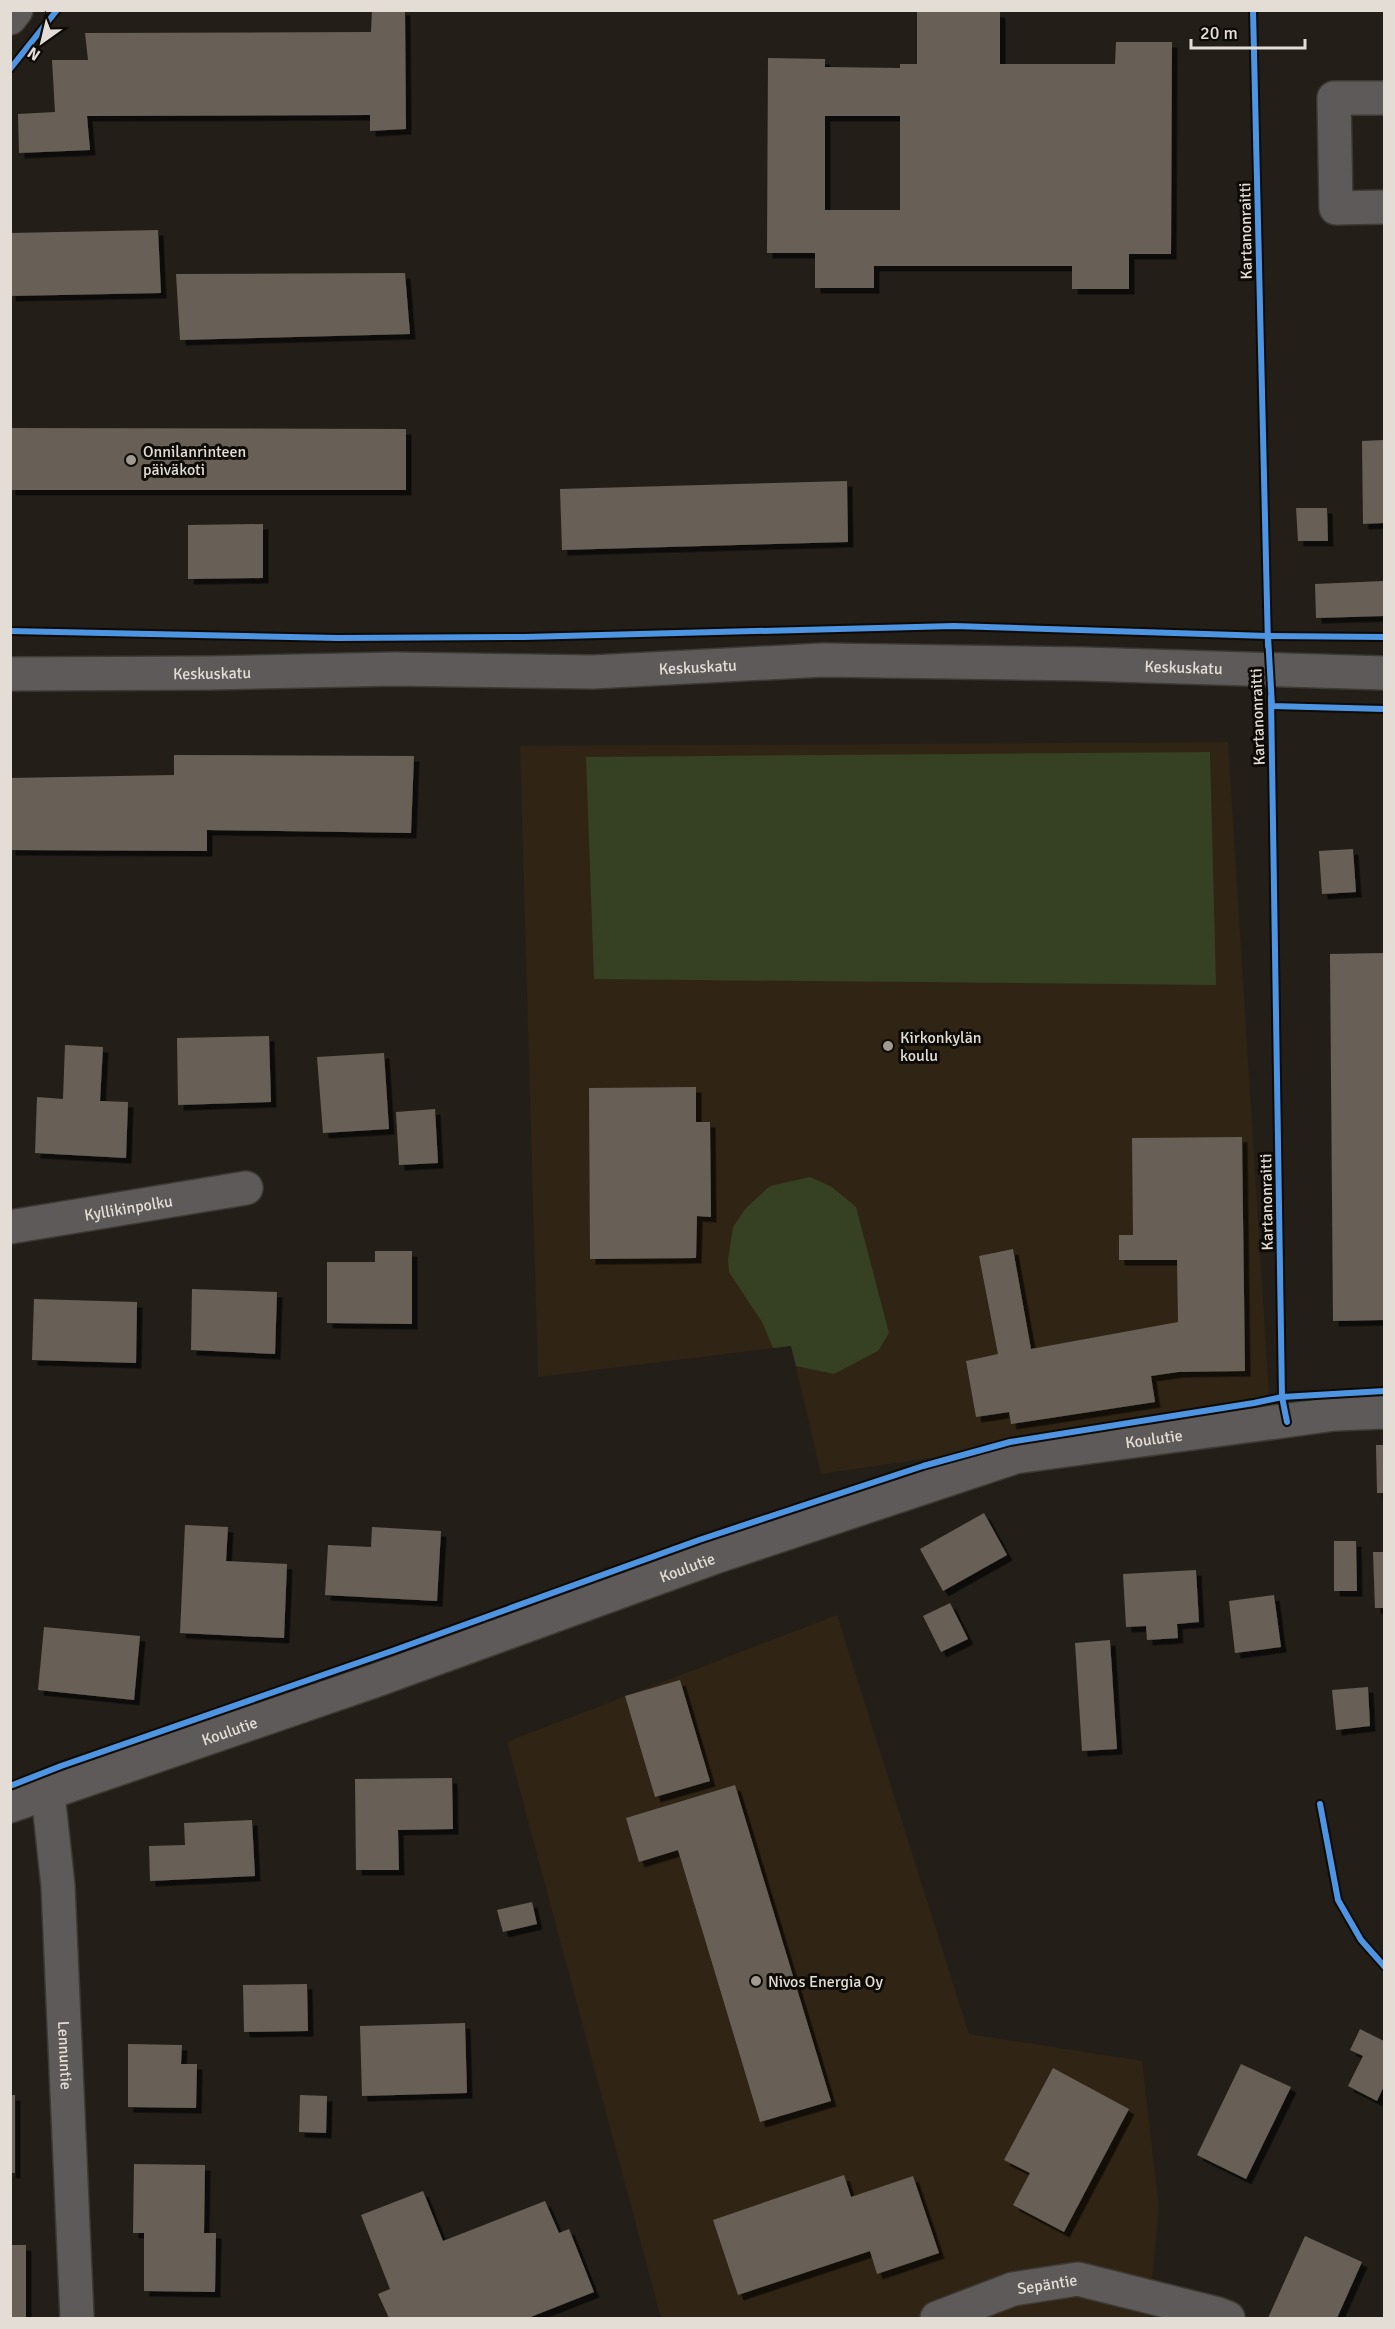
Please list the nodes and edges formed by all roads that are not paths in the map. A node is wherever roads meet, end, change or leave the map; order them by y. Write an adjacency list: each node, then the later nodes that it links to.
1 (16, 10): 2 (street)
2 (10, 18)
3 (1384, 98): 4 (street)
4 (1384, 207)
5 (1384, 673): 6 (street, Keskuskatu)
6 (10, 674)
7 (246, 1188): 8 (street, Kyllikinpolku)
8 (10, 1227)
9 (1384, 1412): 10 (street, Koulutie)
10 (48, 1794): 11 (street, Koulutie); 12 (street, Lennuntie)
11 (10, 1806)
12 (77, 2319)
13 (937, 2319): 14 (street, Sepäntie)
14 (1228, 2319)

